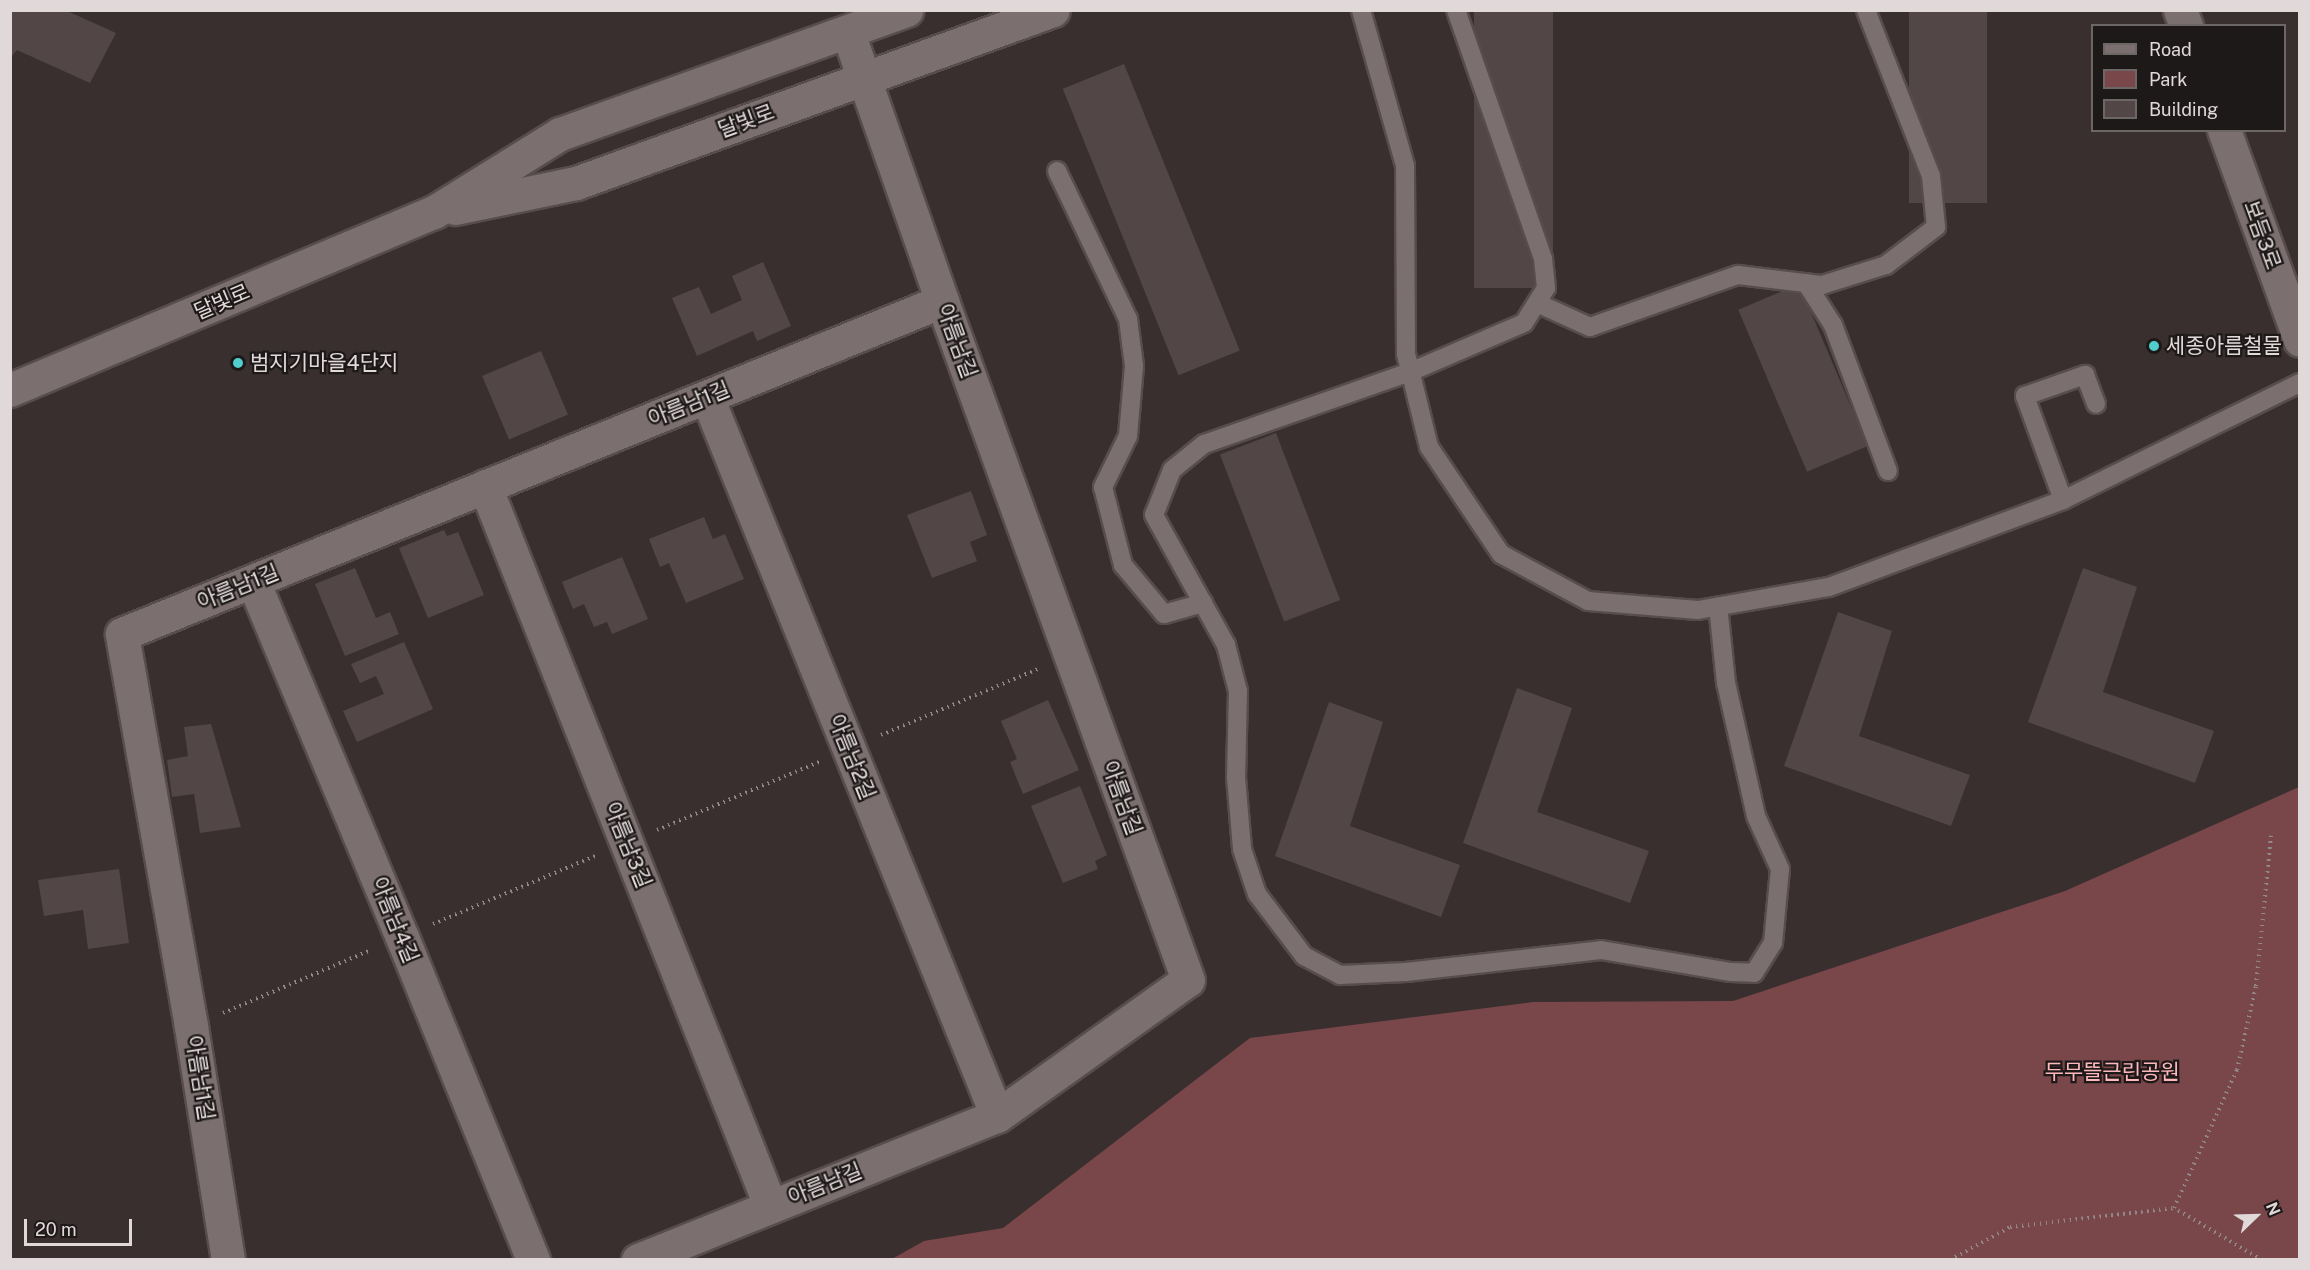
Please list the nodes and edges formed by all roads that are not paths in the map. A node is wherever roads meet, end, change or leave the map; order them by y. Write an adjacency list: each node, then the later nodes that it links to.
1 (908, 10): 6 (street, 달빛로)
2 (1053, 10): 7 (street, 달빛로)
3 (1361, 10): 15 (lane)
4 (1456, 10): 13 (lane)
5 (1866, 10): 11 (lane)
6 (848, 32): 7 (street, 아름남길); 10 (street, 달빛로)
7 (866, 77): 10 (street, 달빛로); 12 (street, 아름남길)
8 (2225, 132): 14 (street, 보듬3로)
9 (1057, 171): 24 (lane)
10 (434, 212): 17 (street, 달빛로)
11 (1806, 283): 13 (lane); 20 (lane)
12 (942, 302): 18 (street, 아름남1길); 26 (street, 아름남길)
13 (1537, 303): 15 (lane)
14 (2300, 340)
15 (1410, 372): 24 (lane); 25 (lane)
16 (2300, 383): 22 (lane)
17 (10, 390)
18 (707, 397): 21 (street, 아름남1길); 26 (street, 아름남2길)
19 (2096, 404): 22 (lane)
20 (1888, 471)
21 (485, 486): 23 (street, 아름남1길); 27 (street, 아름남3길)
22 (2063, 500): 25 (lane)
23 (254, 581): 28 (street, 아름남1길); 29 (street, 아름남4길)
24 (1203, 603): 25 (lane)
25 (1718, 606)
26 (997, 1116): 27 (street, 아름남길)
27 (770, 1205): 30 (street, 아름남길)
28 (228, 1260)
29 (533, 1260)
30 (638, 1260)

